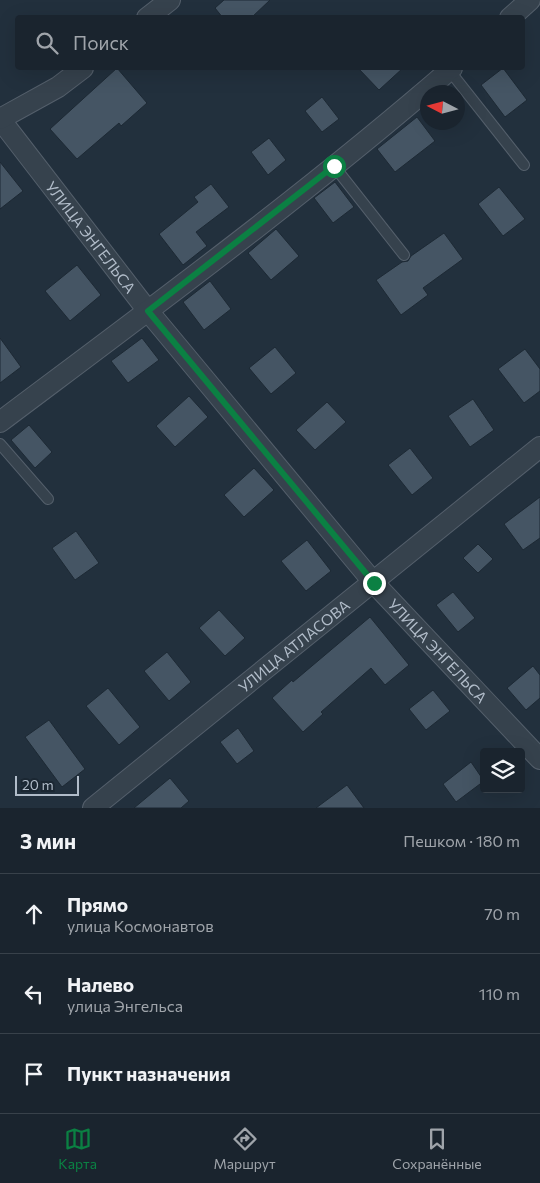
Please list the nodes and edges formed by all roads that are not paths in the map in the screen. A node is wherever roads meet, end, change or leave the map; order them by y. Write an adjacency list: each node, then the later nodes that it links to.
1 (170, 0): 3 (street)
2 (530, 0): 4 (street)
3 (151, 15)
4 (513, 15)
5 (80, 70): 8 (street)
6 (450, 70): 10 (street)
7 (452, 70): 9 (lane)
8 (0, 119): 12 (street, УЛИЦА ЭНГЕЛЬСА)
9 (524, 165)
10 (334, 166): 11 (lane); 12 (street)
11 (404, 255)
12 (148, 311): 13 (street); 17 (street, УЛИЦА ЭНГЕЛЬСА)
13 (0, 422)
14 (0, 444): 16 (lane)
15 (540, 448): 17 (street, УЛИЦА АТЛАСОВА)
16 (48, 499)
17 (374, 583): 18 (street, УЛИЦА ЭНГЕЛЬСА); 19 (street, УЛИЦА АТЛАСОВА)
18 (540, 759)
19 (94, 808)

